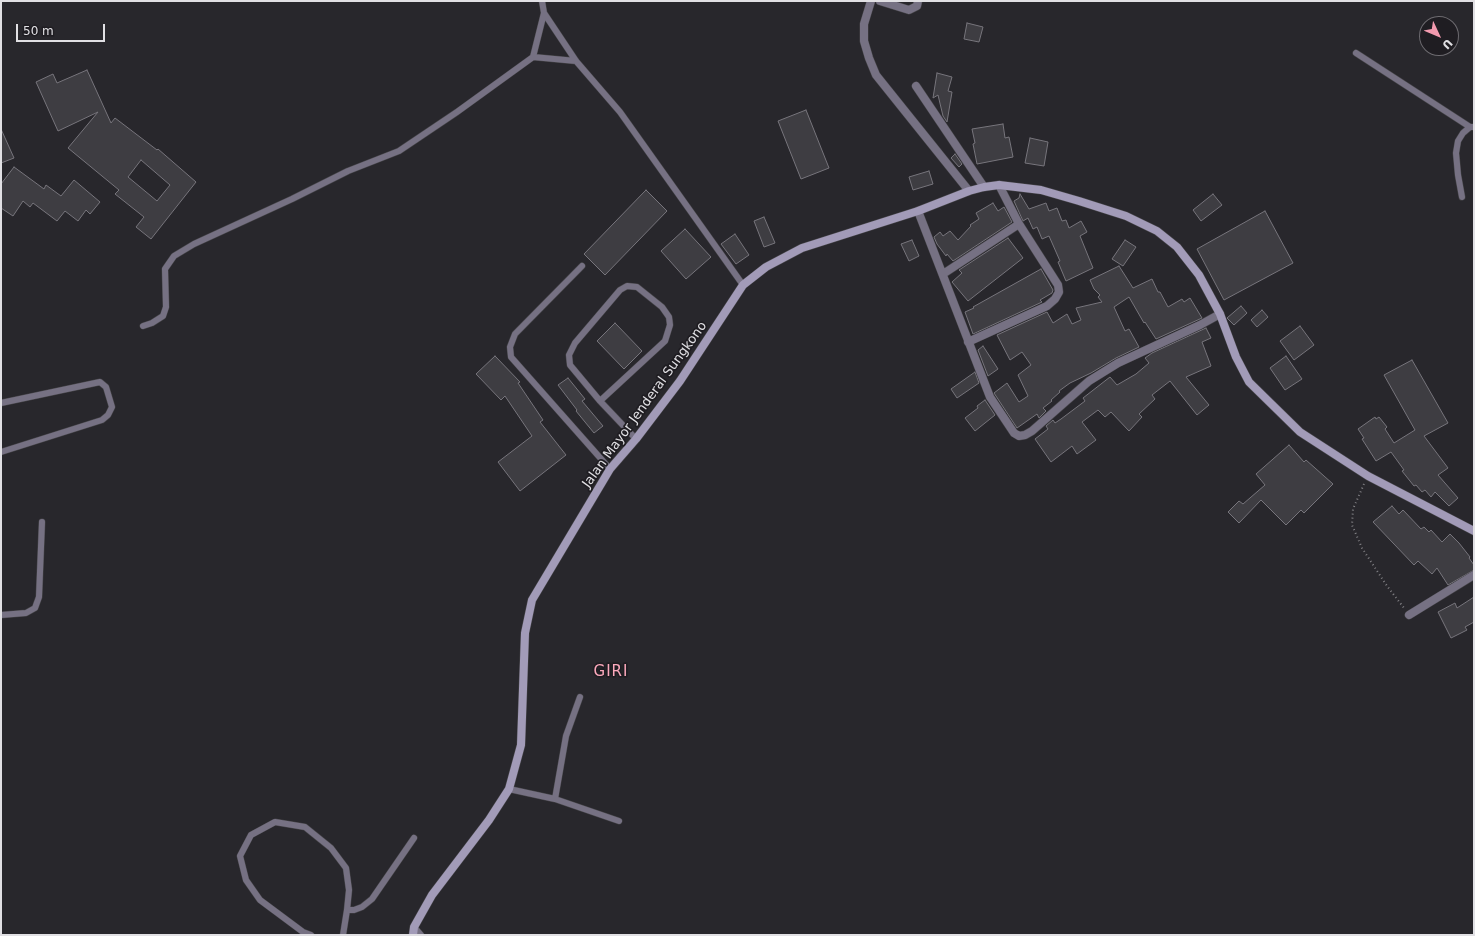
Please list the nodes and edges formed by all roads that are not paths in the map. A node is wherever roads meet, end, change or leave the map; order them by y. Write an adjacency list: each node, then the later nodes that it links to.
1 (542, 1): 5 (lane)
2 (871, 1): 13 (street)
3 (880, 1): 4 (street)
4 (918, 1)
5 (544, 13): 7 (lane); 8 (lane)
6 (1356, 53): 10 (lane)
7 (533, 57): 8 (lane); 21 (lane)
8 (576, 61): 19 (lane)
9 (916, 86): 12 (street)
10 (1472, 127): 14 (lane)
11 (999, 185): 12 (main road, Jalan Mayor Jenderal Sungkono); 16 (street); 20 (main road, Jalan Mayor Jenderal Sungkono)
12 (984, 187): 13 (main road, Jalan Mayor Jenderal Sungkono)
13 (969, 191): 15 (main road, Jalan Mayor Jenderal Sungkono)
14 (1462, 197)
15 (918, 211): 18 (street); 19 (main road, Jalan Mayor Jenderal Sungkono)
16 (1019, 224): 18 (street); 22 (street)
17 (582, 266): 27 (lane)
18 (943, 274): 22 (street)
19 (743, 285): 25 (main road, Jalan Mayor Jenderal Sungkono)
20 (1220, 314): 22 (street); 29 (main road, Jalan Mayor Jenderal Sungkono)
21 (143, 326)
22 (968, 342)
23 (600, 401): 23 (lane); 25 (lane)
24 (1, 403): 26 (lane)
25 (636, 439): 27 (main road, Jalan Mayor Jenderal Sungkono)
26 (1, 452)
27 (610, 470): 34 (main road, Jalan Mayor Jenderal Sungkono)
28 (42, 522): 31 (lane)
29 (1474, 531)
30 (1474, 575): 32 (street)
31 (1, 615)
32 (1409, 615)
33 (580, 697): 35 (lane)
34 (509, 789): 35 (lane); 39 (main road, Jalan Mayor Jenderal Sungkono)
35 (555, 799): 36 (lane)
36 (619, 821)
37 (414, 838): 38 (lane)
38 (347, 910): 40 (lane); 41 (lane)
39 (413, 931): 42 (lane)
40 (311, 935)
41 (343, 935)
42 (421, 935)

